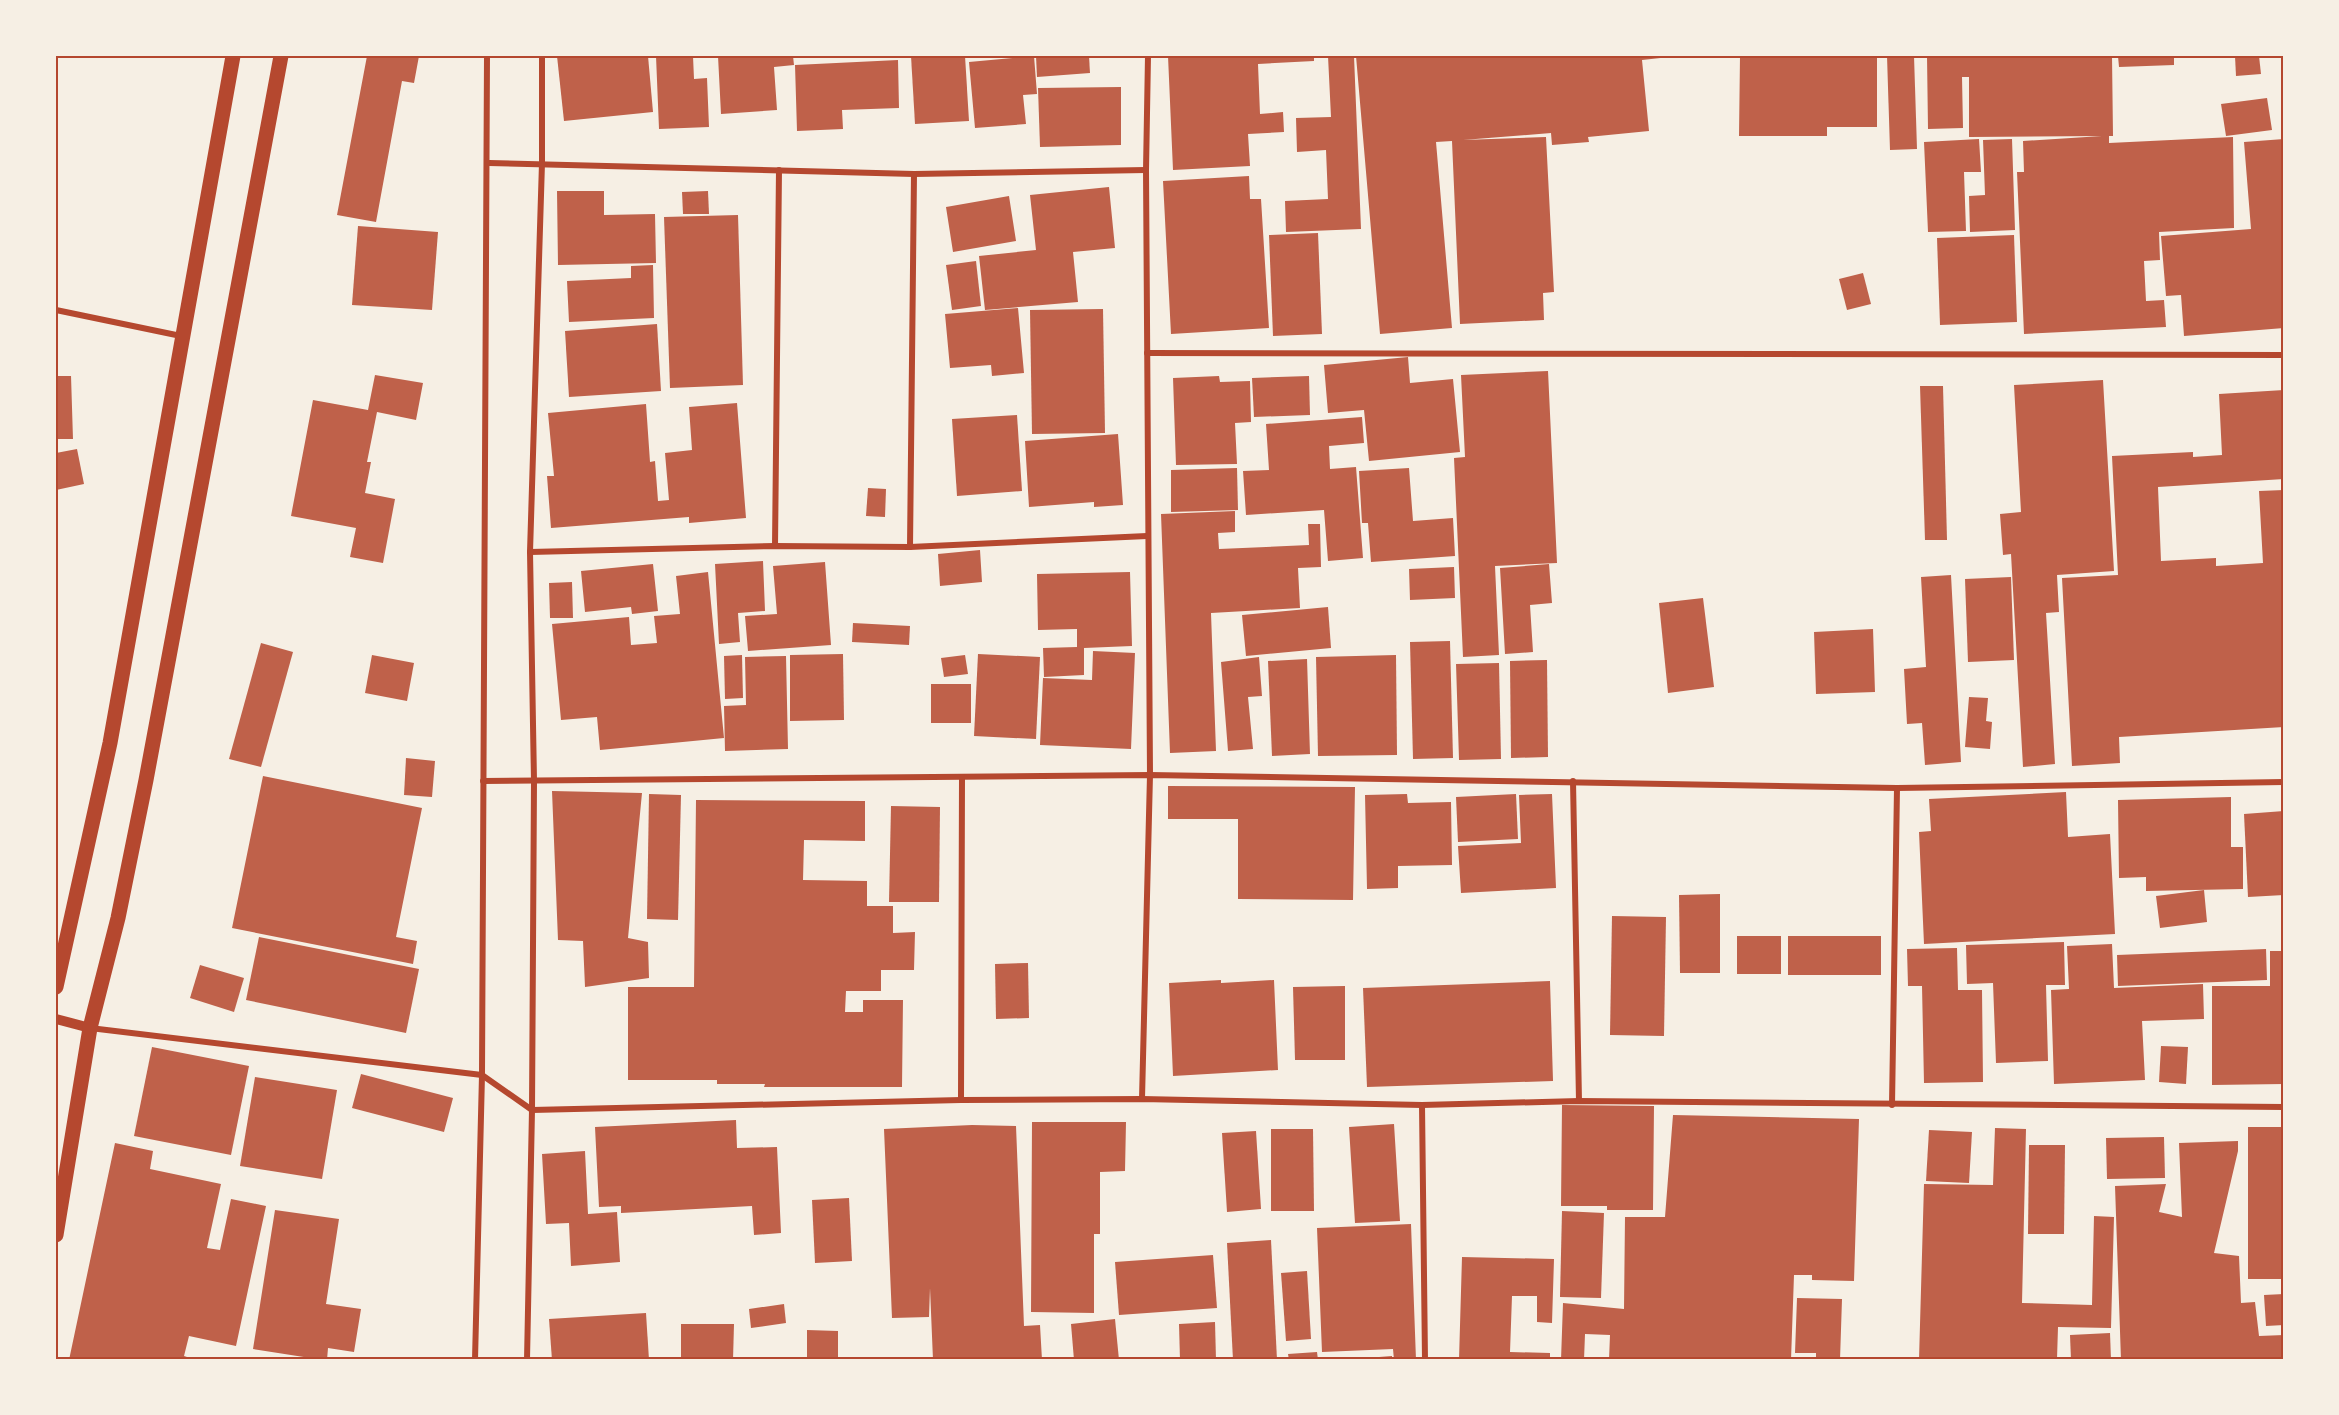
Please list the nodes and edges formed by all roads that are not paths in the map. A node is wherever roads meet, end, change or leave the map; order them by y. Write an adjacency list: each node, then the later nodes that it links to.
1 (232, 56): 12 (main road)
2 (281, 56): 28 (main road)
3 (488, 56): 6 (street)
4 (542, 56): 7 (street)
5 (1148, 56): 9 (street)
6 (489, 163): 7 (street); 21 (street)
7 (542, 163): 8 (street); 18 (street)
8 (779, 170): 10 (street); 16 (street)
9 (1146, 170): 10 (street); 13 (street)
10 (914, 174): 17 (street)
11 (56, 310): 12 (street)
12 (182, 337): 26 (main road)
13 (1147, 353): 14 (street); 15 (street)
14 (2283, 355)
15 (1147, 536): 17 (street); 19 (street)
16 (774, 546): 17 (street); 18 (street)
17 (910, 547)
18 (530, 552): 23 (street)
19 (1150, 775): 20 (street); 22 (street); 30 (street)
20 (962, 777): 23 (street); 31 (street)
21 (483, 781): 23 (street); 29 (street)
22 (1573, 781): 25 (street); 32 (street)
23 (534, 782): 36 (street)
24 (2283, 782): 25 (street)
25 (1897, 788): 34 (street)
26 (56, 987)
27 (56, 1019): 28 (street)
28 (90, 1028): 29 (street); 37 (main road)
29 (482, 1076): 36 (street); 38 (street)
30 (1142, 1099): 31 (street); 33 (street)
31 (961, 1100): 36 (street)
32 (1579, 1101): 33 (street); 34 (street)
33 (1422, 1105): 40 (street)
34 (1892, 1106): 35 (street)
35 (2283, 1107)
36 (532, 1110): 39 (street)
37 (56, 1235)
38 (475, 1359)
39 (527, 1359)
40 (1425, 1359)

